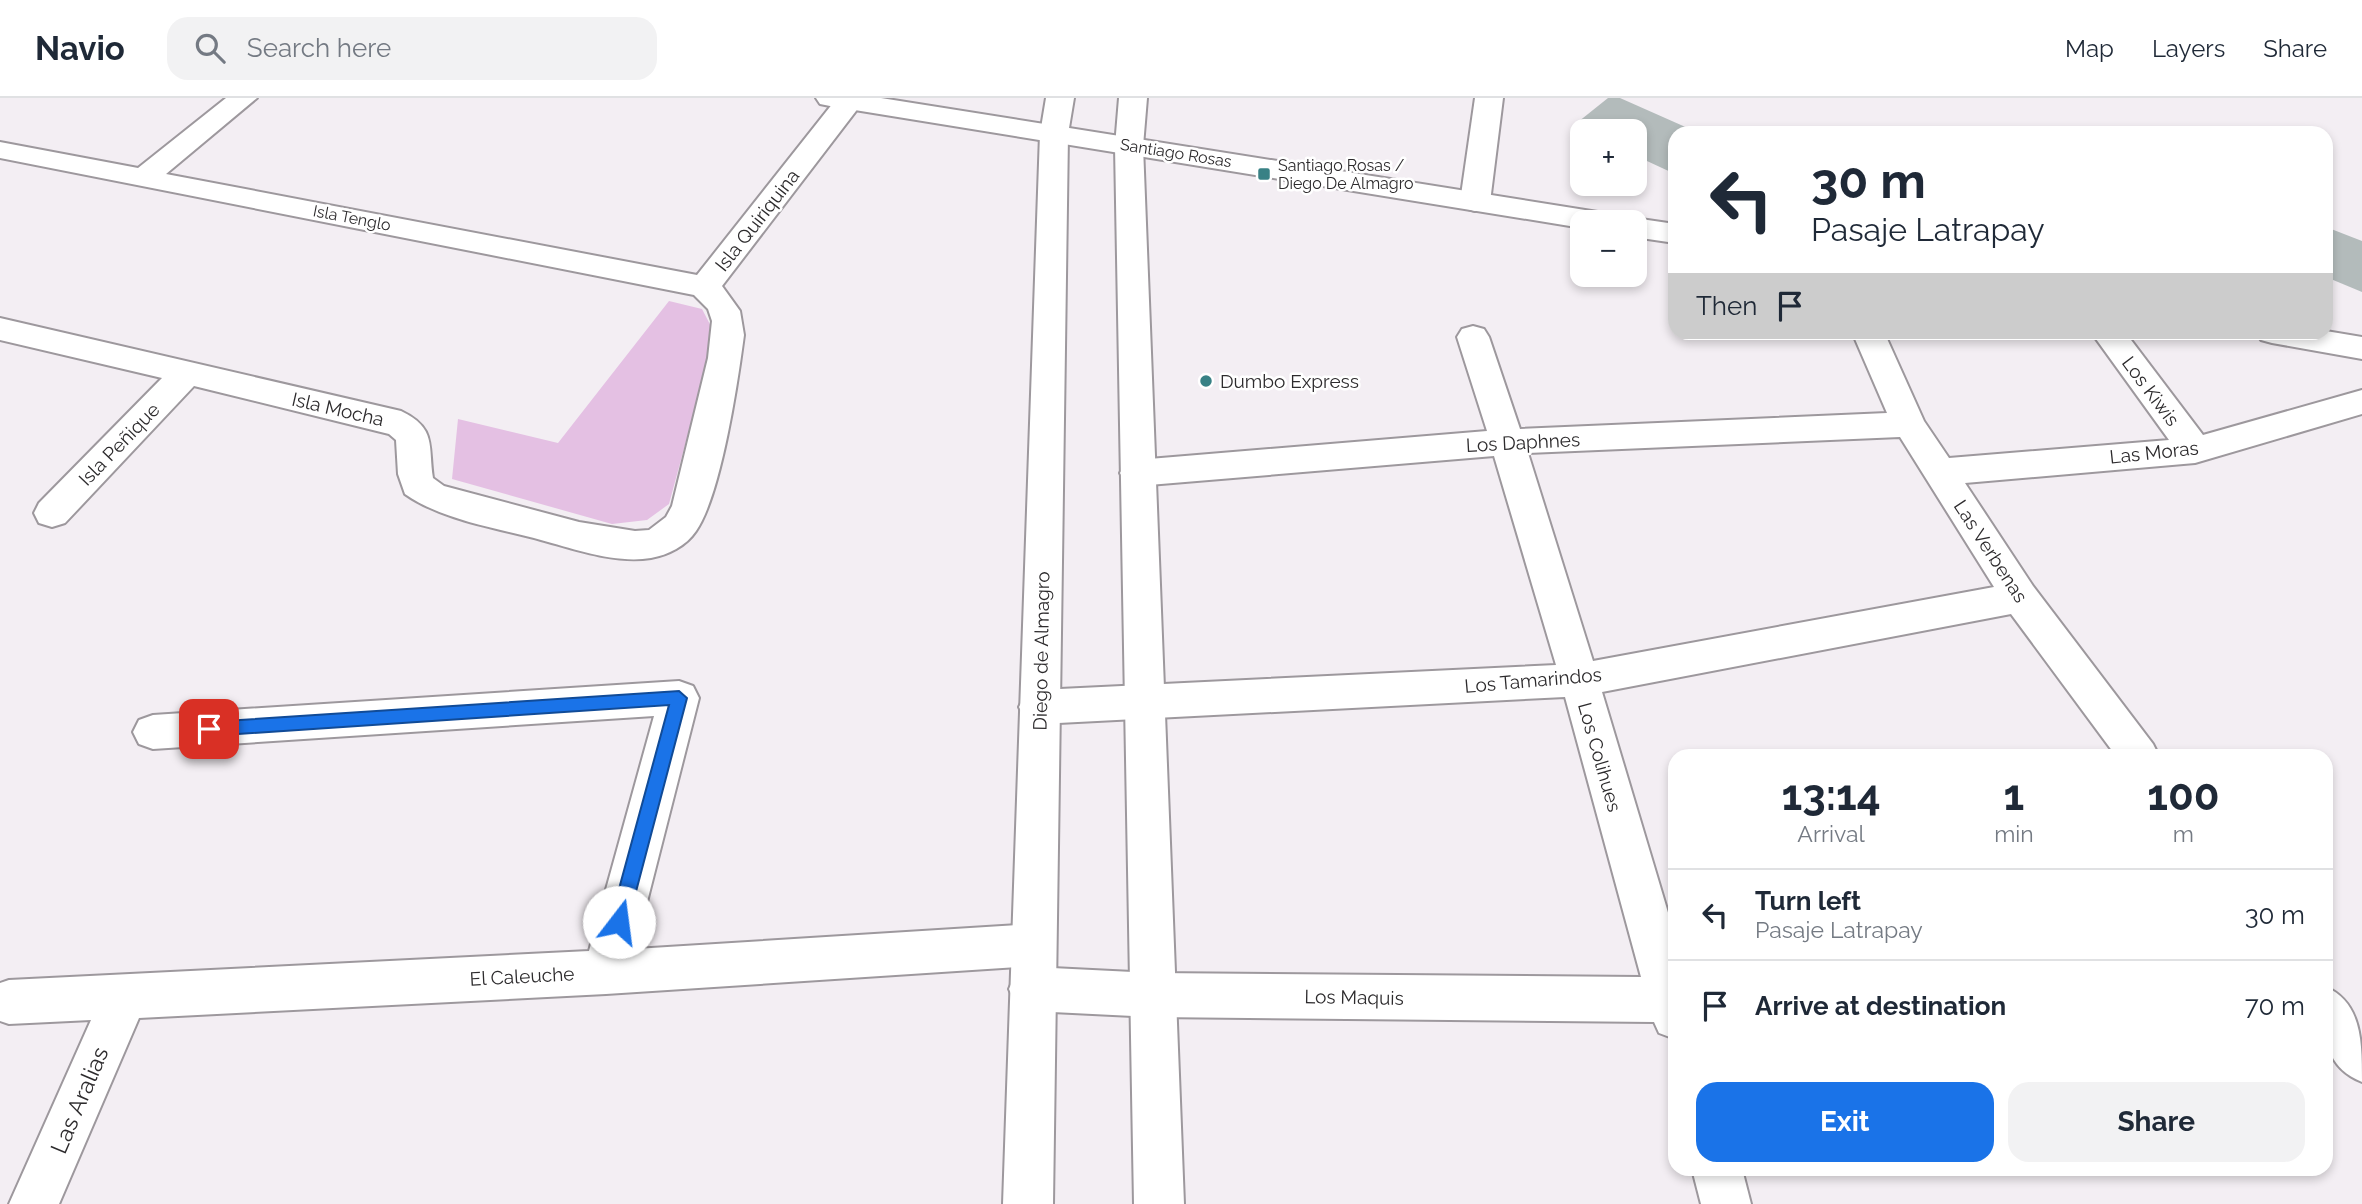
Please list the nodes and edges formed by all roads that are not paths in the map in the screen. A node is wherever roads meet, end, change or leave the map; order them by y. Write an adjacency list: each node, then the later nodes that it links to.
1 (243, 98): 8 (street)
2 (1133, 98): 6 (street)
3 (1489, 98): 9 (street)
4 (839, 99): 5 (street, Santiago Rosas); 13 (street, Isla Quiriquina)
5 (1057, 116): 6 (street, Santiago Rosas); 32 (street, Diego de Almagro)
6 (1129, 146): 9 (street, Santiago Rosas); 26 (street)
7 (0, 150): 8 (street, Isla Tenglo)
8 (143, 178): 13 (street, Isla Tenglo)
9 (1475, 202): 10 (street, Santiago Rosas)
10 (1570, 217)
11 (1647, 229): 12 (street)
12 (1668, 233)
13 (705, 287): 28 (street, Isla Quiriquina)
14 (0, 329): 20 (street, Isla Mocha)
15 (1473, 337): 23 (street, Los Colihues)
16 (1872, 340): 22 (street, Las Verbenas)
17 (2113, 340): 24 (street, Los Kiwis)
18 (2317, 340): 19 (street)
19 (2362, 348)
20 (186, 374): 27 (street, Isla Peñique); 28 (street, Isla Mocha)
21 (2362, 402): 24 (street, Las Moras)
22 (1909, 424): 23 (street, Los Daphnes); 25 (street, Las Verbenas)
23 (1507, 442): 26 (street, Los Daphnes); 30 (street, Los Colihues)
24 (2195, 450): 25 (street, Las Moras)
25 (1941, 472): 29 (street, Las Verbenas)
26 (1137, 473): 31 (street)
27 (52, 513)
28 (664, 539)
29 (2020, 597): 30 (street, Los Tamarindos); 34 (street, Las Verbenas)
30 (1578, 680): 31 (street, Los Tamarindos); 38 (street, Los Colihues)
31 (1144, 704): 32 (street, Los Tamarindos); 39 (street)
32 (1039, 707): 35 (street, Diego de Almagro)
33 (153, 732): 36 (street)
34 (2133, 749)
35 (1034, 945): 36 (street, El Caleuche); 37 (street, Diego de Almagro)
36 (606, 972): 40 (street, El Caleuche)
37 (1032, 989): 39 (street, Los Maquis); 47 (street, Diego de Almagro)
38 (1668, 989)
39 (1153, 995): 42 (street, Los Maquis); 48 (street)
40 (125, 996): 41 (street, El Caleuche); 46 (street, Las Aralias)
41 (9, 1002)
42 (1668, 1006)
43 (2333, 1019): 44 (street)
44 (2362, 1059)
45 (1719, 1176): 49 (street)
46 (34, 1204)
47 (1028, 1204)
48 (1159, 1204)
49 (1726, 1204)

